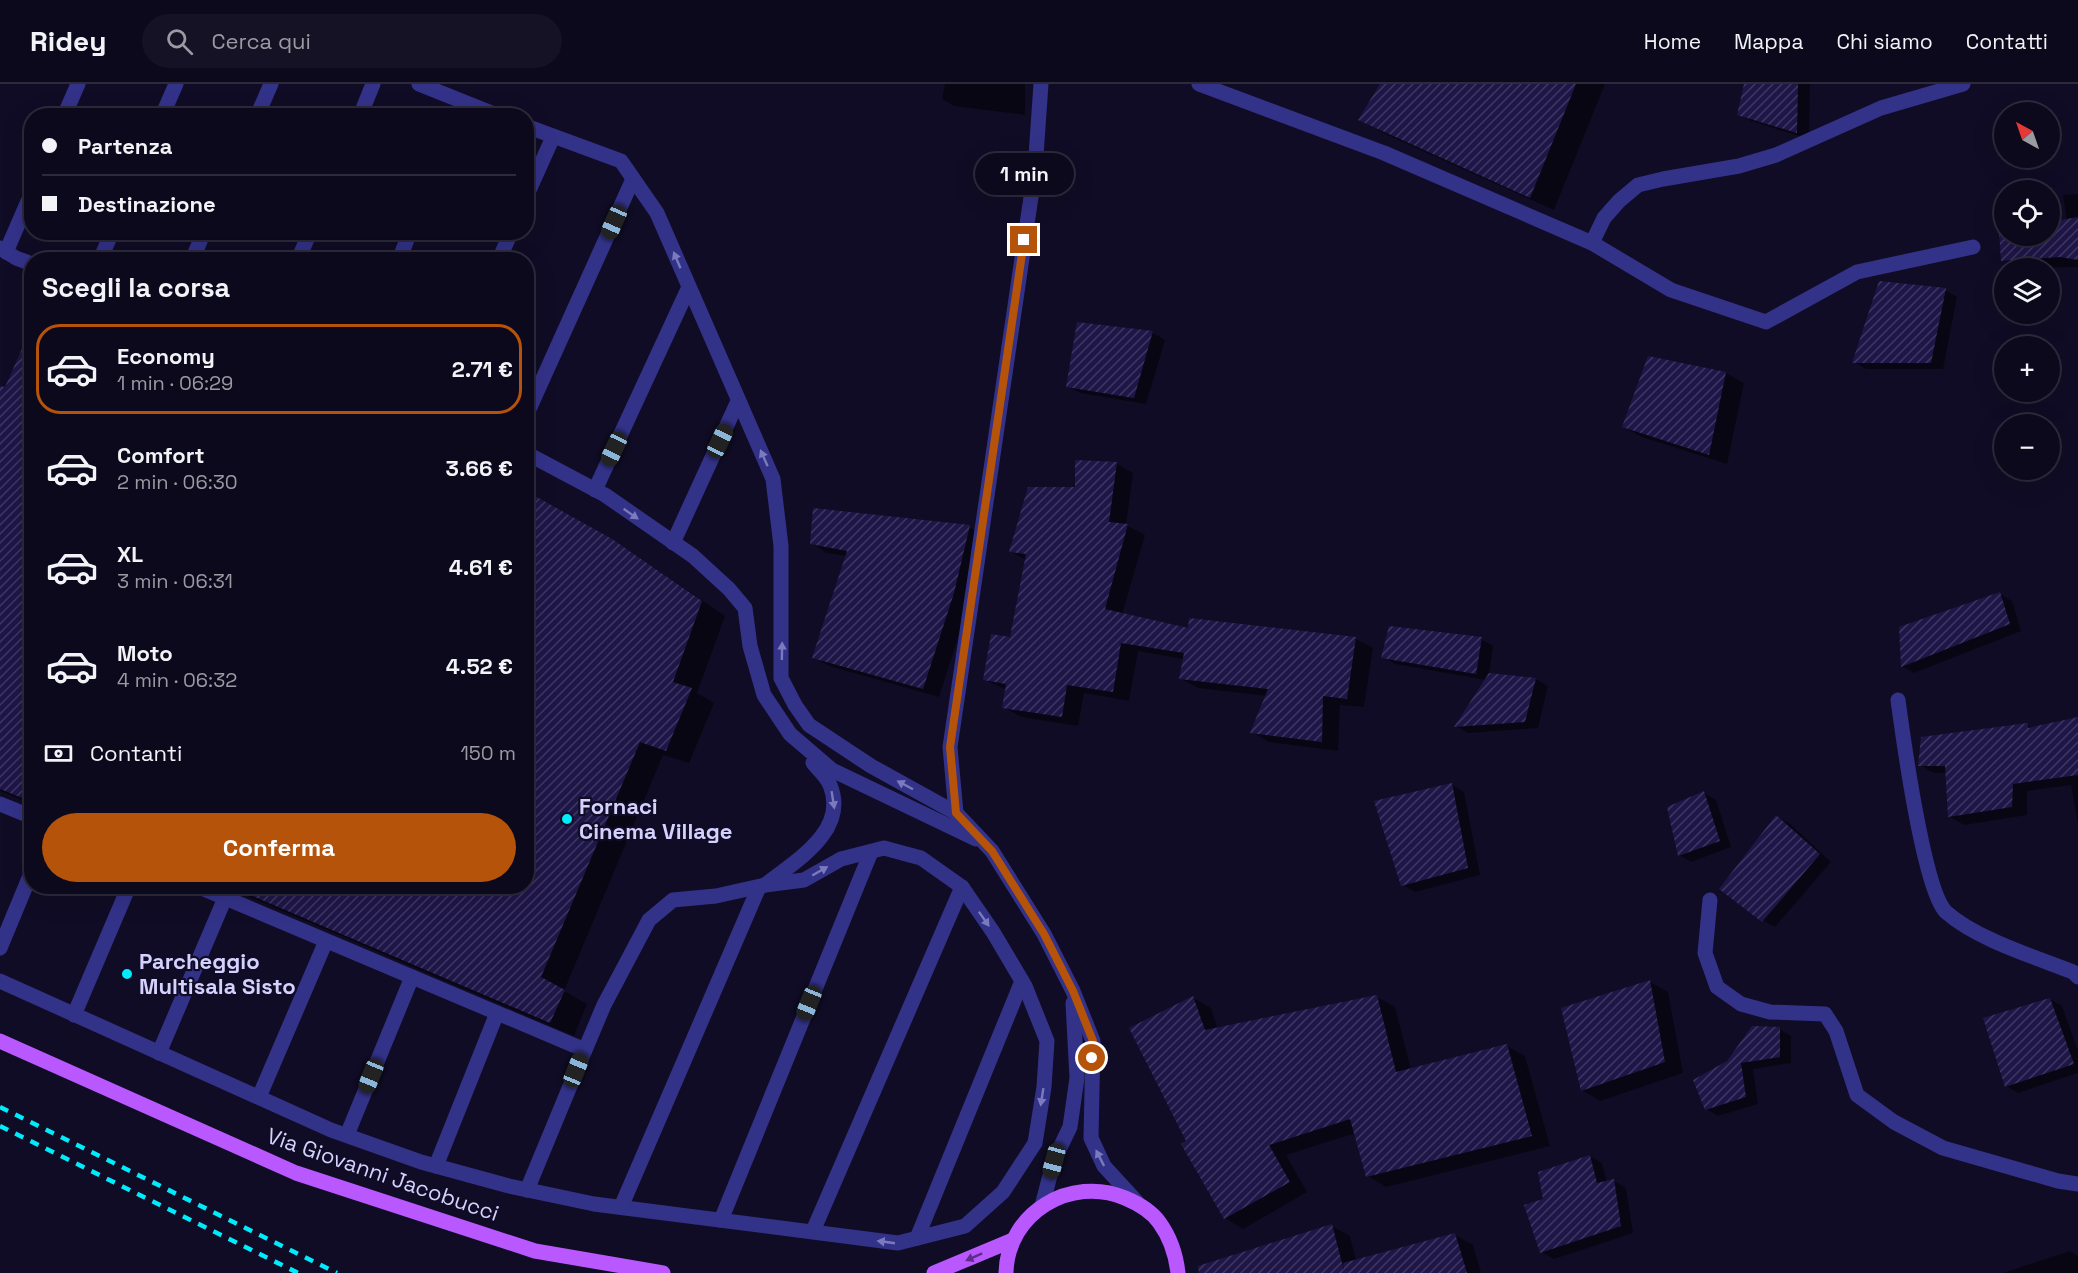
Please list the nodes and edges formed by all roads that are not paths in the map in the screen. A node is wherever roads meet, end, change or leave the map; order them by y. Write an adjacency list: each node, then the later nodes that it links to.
1 (78, 84): 9 (street)
2 (176, 84): 10 (street)
3 (271, 84): 11 (street)
4 (373, 84): 12 (street)
5 (419, 84): 13 (street)
6 (1041, 84): 32 (street)
7 (1199, 84): 19 (street)
8 (1963, 84): 19 (street)
9 (68, 108)
10 (166, 108)
11 (260, 108)
12 (363, 108)
13 (461, 108)
14 (534, 129): 15 (street)
15 (553, 137): 16 (street); 17 (street)
16 (534, 179)
17 (633, 179): 23 (street, one-way to 17); 24 (street)
18 (24, 208): 21 (street)
19 (1592, 243): 20 (street)
20 (1973, 247)
21 (3, 250): 22 (street)
22 (24, 260)
23 (689, 287): 25 (street); 27 (street)
24 (534, 398)
25 (738, 401): 28 (street); 32 (street, one-way to 25)
26 (534, 457): 27 (street)
27 (595, 490): 28 (street, one-way to 28)
28 (674, 543): 30 (street)
29 (1898, 700): 46 (street)
30 (790, 734): 34 (street); 36 (street, one-way to 36)
31 (0, 804): 33 (street)
32 (956, 813): 34 (street)
33 (24, 814)
34 (985, 843): 49 (street)
35 (871, 852): 36 (street, one-way to 35); 37 (street); 63 (street)
36 (762, 886): 53 (street); 62 (street)
37 (962, 887): 48 (street, one-way to 48); 64 (street)
38 (24, 890): 44 (street)
39 (126, 894): 51 (street)
40 (216, 894): 41 (street)
41 (225, 898): 43 (street); 54 (street)
42 (1710, 900): 58 (street)
43 (326, 940): 45 (street); 55 (street)
44 (0, 948)
45 (412, 977): 50 (street); 56 (street)
46 (2078, 977)
47 (0, 981): 51 (street)
48 (1022, 981): 65 (street); 65 (street, one-way to 65)
49 (1073, 991): 60 (street, one-way to 49); 61 (street)
50 (497, 1013): 53 (street); 57 (street)
51 (75, 1015): 54 (street)
52 (0, 1041): 67 (main road, Via Giovanni Jacobucci)
53 (585, 1050): 59 (street)
54 (159, 1053): 55 (street)
55 (259, 1097): 56 (street)
56 (347, 1135): 57 (street)
57 (436, 1166): 59 (street)
58 (2078, 1184)
59 (527, 1190): 62 (street)
60 (1137, 1203): 61 (main road); 70 (main road)
61 (1042, 1206): 66 (main road)
62 (621, 1208): 63 (street)
63 (721, 1220): 64 (street)
64 (813, 1232): 65 (street, one-way to 64)
65 (917, 1238)
66 (1013, 1240): 68 (main road, one-way to 68); 69 (main road)
67 (663, 1273)
68 (934, 1273)
69 (1006, 1273)
70 (1178, 1273)

